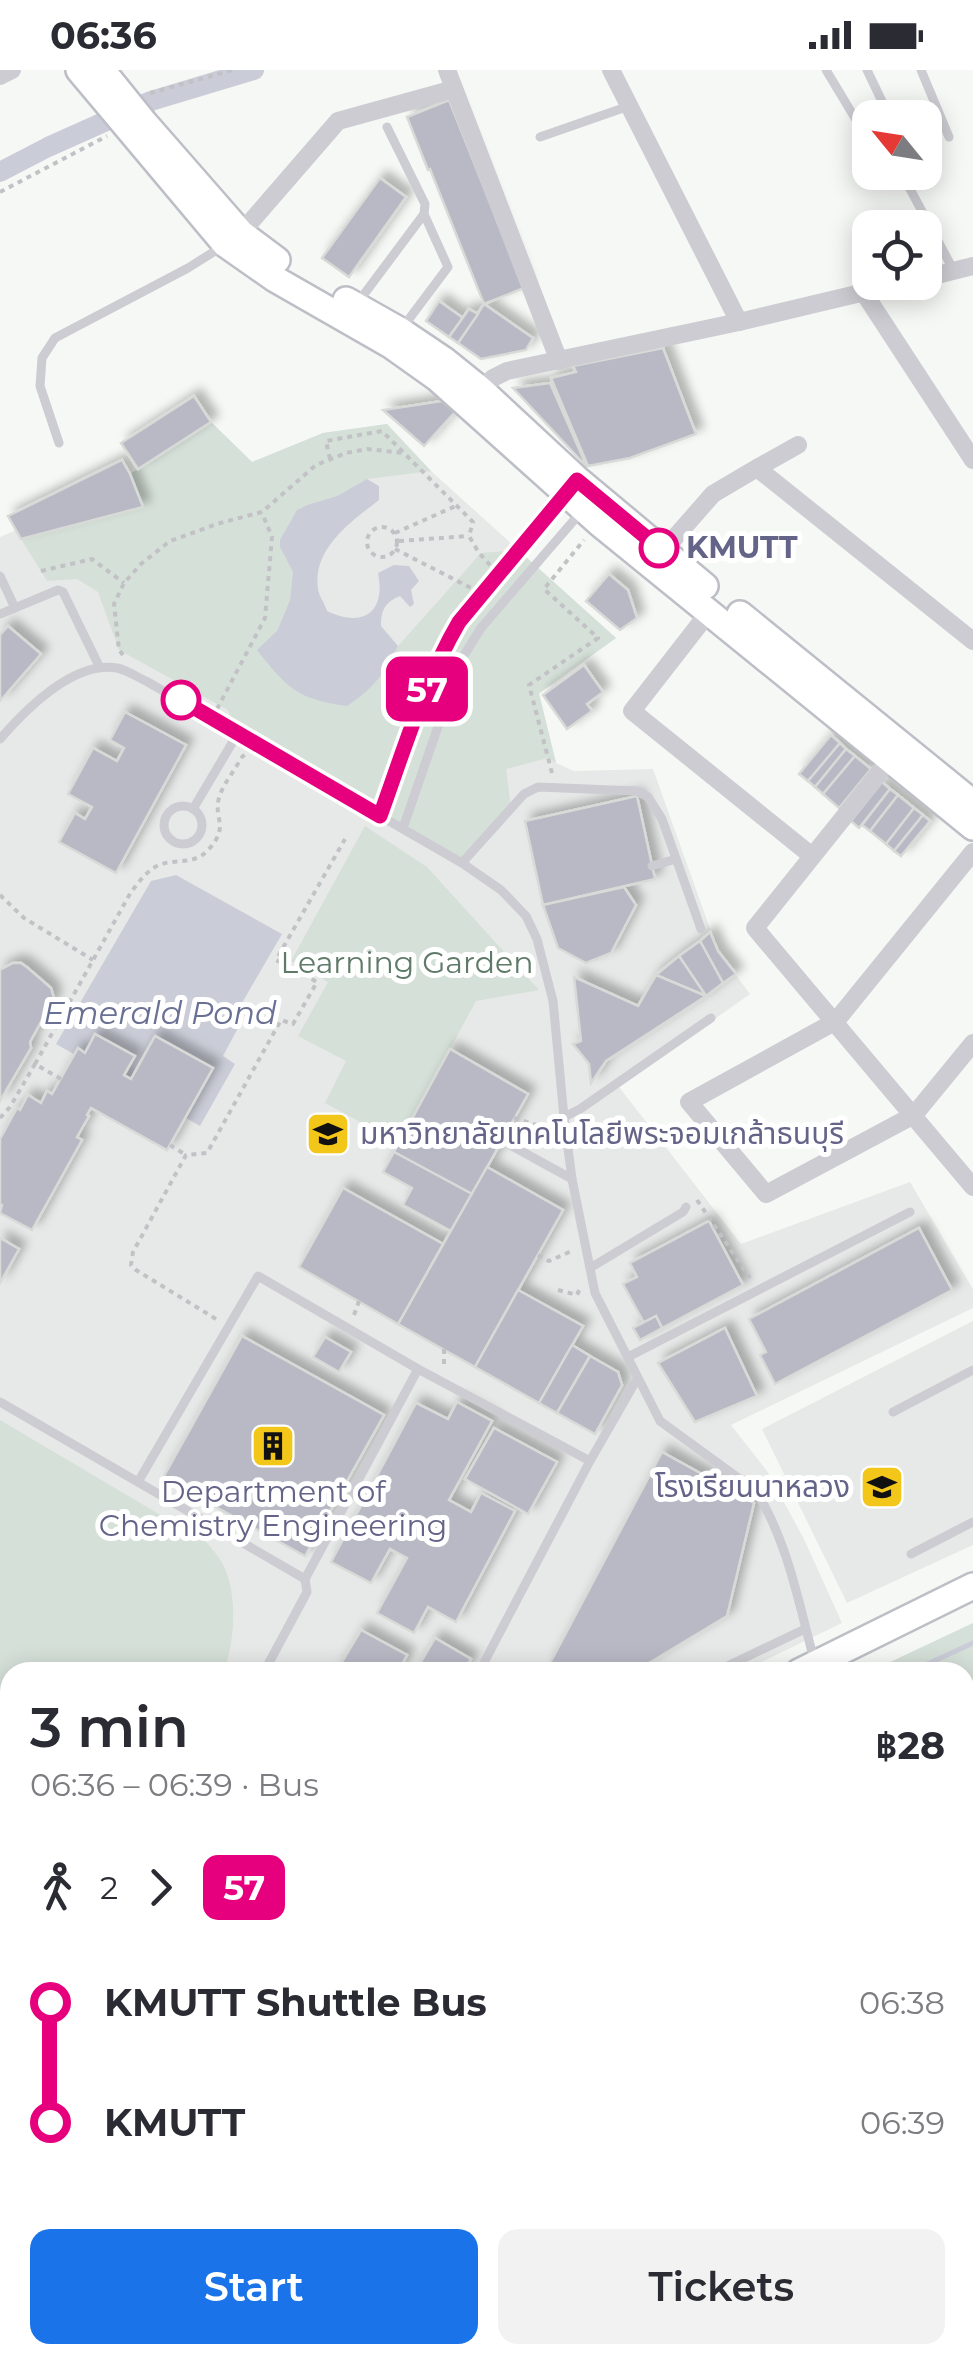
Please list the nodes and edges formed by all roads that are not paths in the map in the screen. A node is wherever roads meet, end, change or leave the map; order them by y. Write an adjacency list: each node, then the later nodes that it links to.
1 (12, 70): 9 (street)
2 (78, 70): 12 (main road)
3 (102, 70): 12 (main road)
4 (447, 70): 10 (street)
5 (611, 70): 13 (street)
6 (826, 70): 14 (lane)
7 (867, 70): 11 (lane)
8 (921, 70): 17 (lane)
9 (0, 76)
10 (454, 90): 20 (street); 27 (street)
11 (881, 100)
12 (116, 103): 20 (main road)
13 (629, 106): 16 (lane); 25 (street)
14 (852, 113)
15 (387, 126): 19 (lane)
16 (540, 137)
17 (949, 137)
18 (912, 190): 21 (lane)
19 (424, 214): 24 (lane); 26 (lane)
20 (233, 239): 24 (main road); 29 (lane)
21 (964, 269)
22 (852, 296): 25 (street)
23 (869, 300): 31 (street)
24 (351, 312): 26 (main road)
25 (739, 322): 27 (street)
26 (396, 338): 28 (main road)
27 (559, 361): 28 (street)
28 (474, 396): 33 (main road)
29 (59, 443)
30 (798, 446): 32 (street)
31 (973, 460)
32 (757, 468): 34 (street); 39 (street)
33 (584, 500): 34 (main road); 37 (main road); 46 (lane); 47 (lane)
34 (663, 552): 43 (main road)
35 (0, 576): 36 (lane)
36 (15, 608): 38 (lane); 40 (lane)
37 (709, 612): 43 (main road); 50 (street)
38 (0, 614)
39 (973, 641)
40 (100, 668): 41 (lane); 42 (lane)
41 (238, 733): 45 (lane); 46 (lane)
42 (0, 739)
43 (896, 753): 44 (main road); 48 (main road); 50 (street)
44 (973, 803)
45 (193, 809): 45 (lane)
46 (380, 816): 47 (lane)
47 (403, 828): 52 (lane)
48 (973, 828)
49 (973, 852): 56 (street)
50 (812, 856): 56 (street)
51 (676, 859): 52 (lane); 53 (lane); 54 (lane)
52 (462, 862): 59 (lane)
53 (652, 866)
54 (701, 929)
55 (711, 1018): 59 (lane)
56 (836, 1022): 58 (street); 58 (street)
57 (973, 1043): 58 (street)
58 (914, 1116): 61 (street)
59 (564, 1117): 62 (lane)
60 (502, 1141): 62 (lane)
61 (970, 1174)
62 (572, 1179): 65 (lane)
63 (686, 1207): 65 (lane)
64 (910, 1212): 66 (lane)
65 (590, 1268): 66 (lane)
66 (628, 1357): 69 (lane)
67 (418, 1369): 72 (lane); 73 (lane); 76 (lane)
68 (973, 1370): 71 (lane)
69 (637, 1379): 72 (lane); 78 (lane)
70 (0, 1402): 73 (lane)
71 (893, 1412)
72 (590, 1462): 80 (lane)
73 (138, 1482): 76 (lane)
74 (973, 1522): 75 (lane)
75 (911, 1554)
76 (306, 1579): 79 (lane)
77 (973, 1586): 83 (main road)
78 (805, 1629): 81 (lane); 82 (lane)
79 (269, 1662)
80 (484, 1662)
81 (736, 1662)
82 (807, 1662)
83 (821, 1662)

